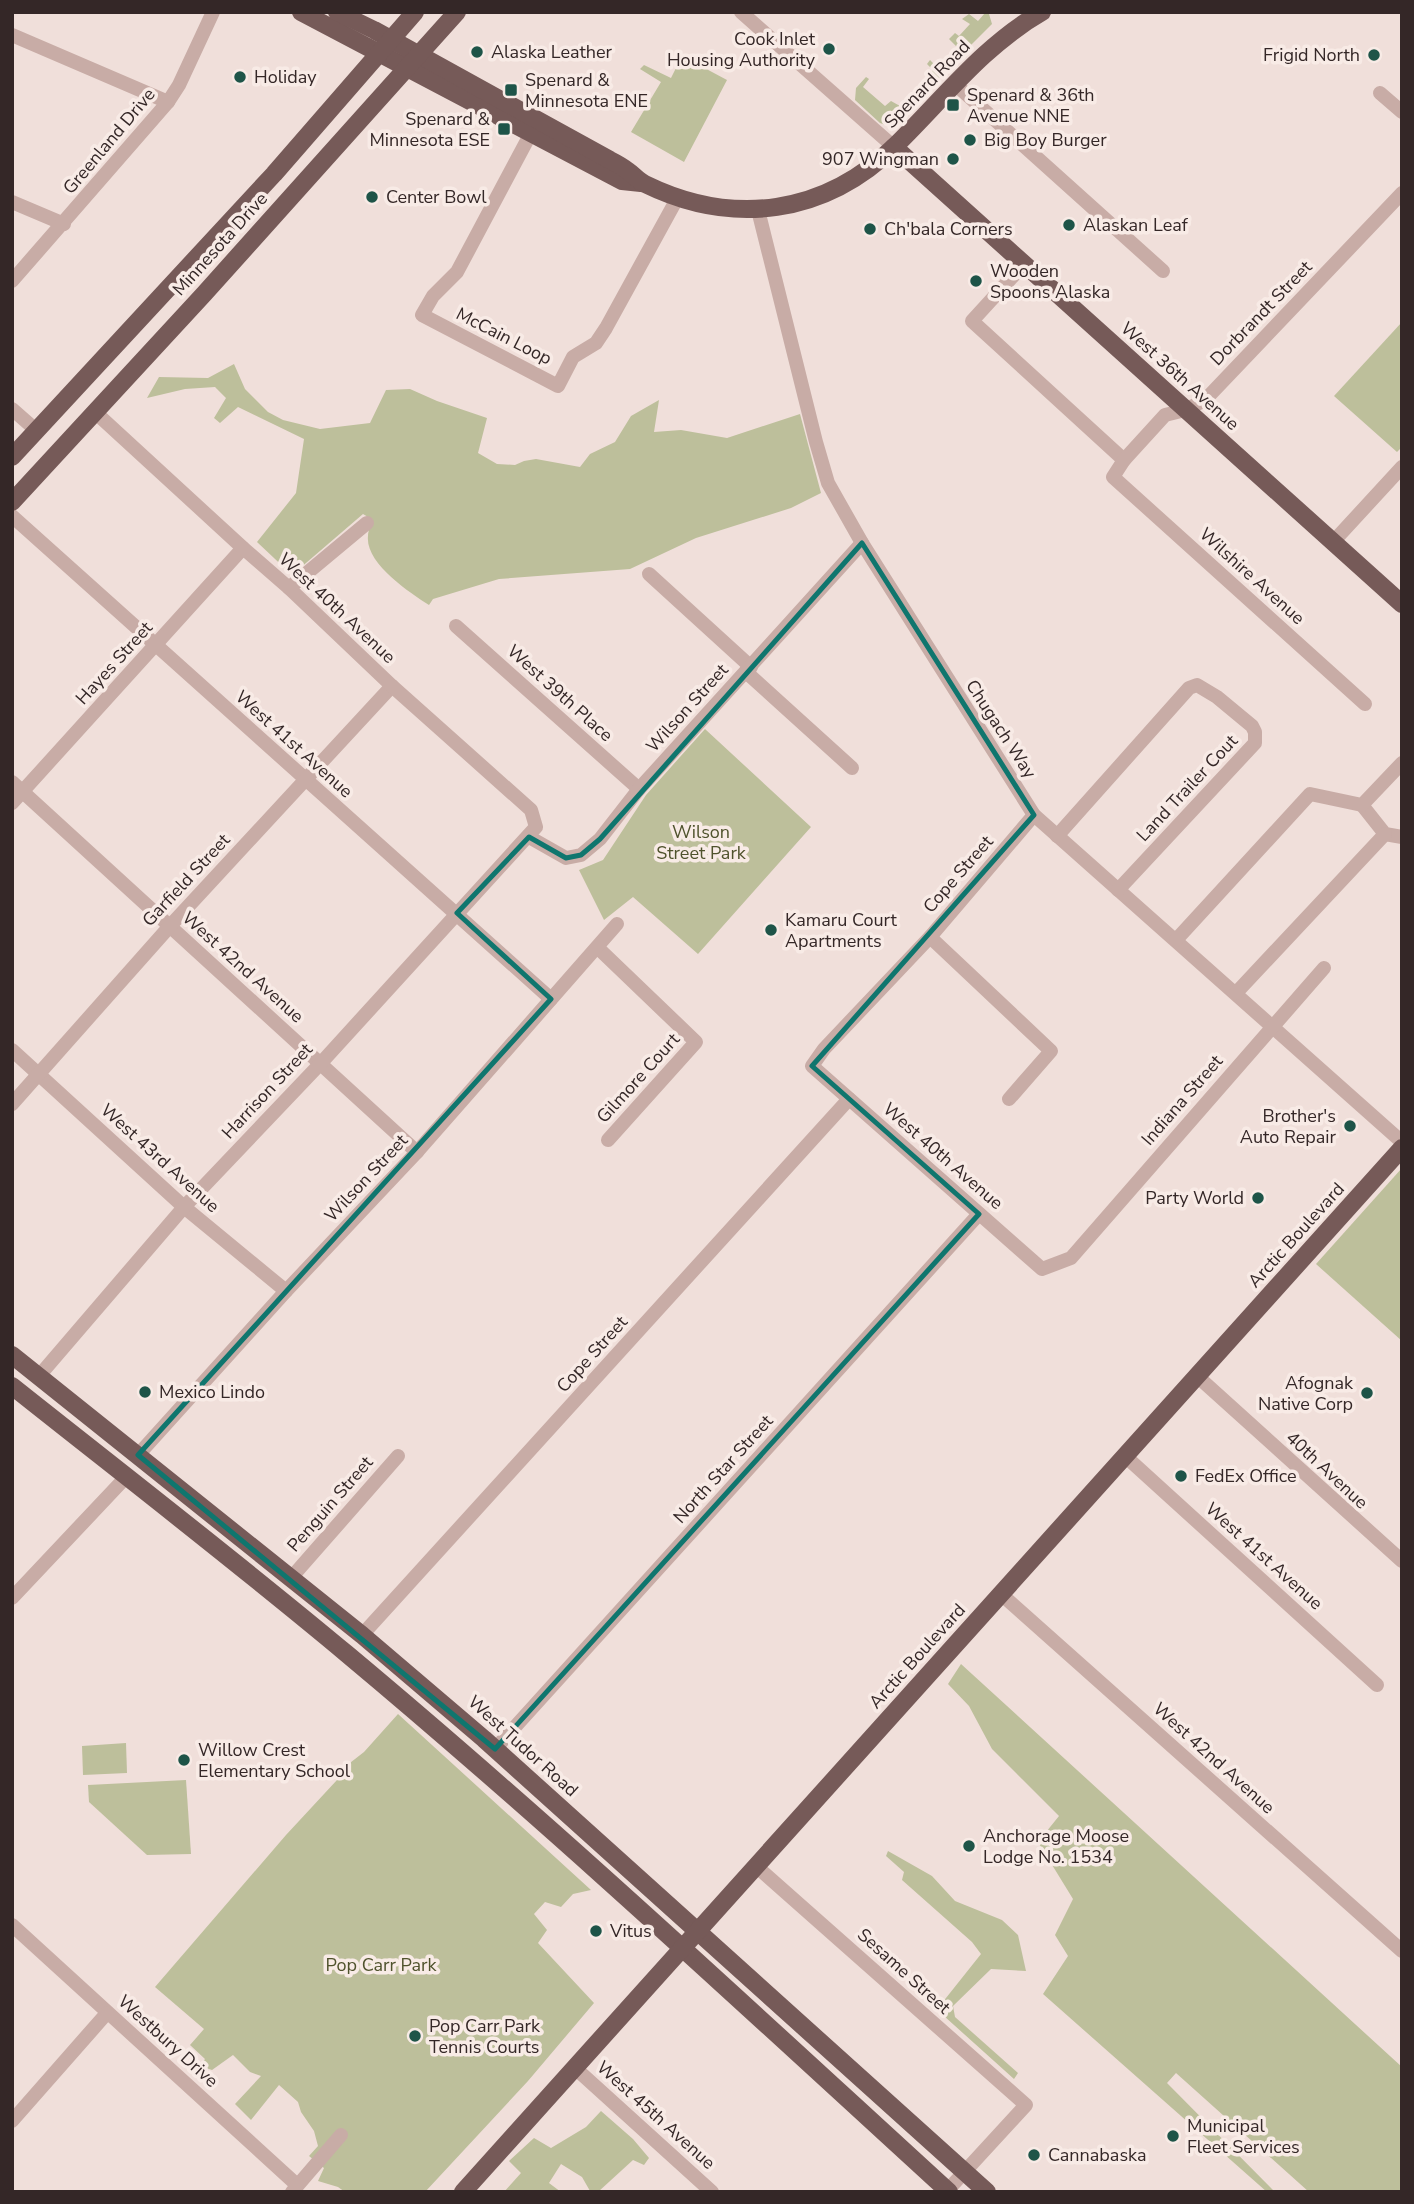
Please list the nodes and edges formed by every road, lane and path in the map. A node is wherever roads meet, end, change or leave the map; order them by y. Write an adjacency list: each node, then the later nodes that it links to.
1 (213, 12): 13 (street, Greenland Drive)
2 (300, 12): 9 (main road, Spenard Road)
3 (337, 12): 9 (main road, Spenard Road)
4 (415, 12): 9 (main road, Minnesota Drive)
5 (457, 12): 10 (main road, Minnesota Drive)
6 (741, 12): 16 (street, West 36th Avenue)
7 (1042, 12): 11 (main road, Spenard Road)
8 (12, 35): 13 (street)
9 (385, 47): 10 (main road, Spenard Road); 29 (main road, Minnesota Drive)
10 (413, 61): 15 (main road, Spenard Road); 17 (main road, Spenard Road); 28 (main road, Minnesota Drive)
11 (955, 84): 16 (main road, Spenard Road); 24 (street)
12 (1380, 93): 14 (street)
13 (168, 102): 22 (street, Greenland Drive)
14 (1402, 112)
15 (531, 134): 17 (main road, Spenard Road); 19 (street, McCain Loop)
16 (894, 148): 21 (main road, Spenard Road); 23 (main road, West 36th Avenue)
17 (641, 183): 19 (main road, Spenard Road)
18 (1402, 193): 27 (street, Dorbrandt Street)
19 (678, 197): 21 (main road, Spenard Road)
20 (12, 202): 22 (street)
21 (758, 210): 38 (street, Chugach Way)
22 (64, 224): 25 (street, Greenland Drive)
23 (1024, 264): 27 (main road, West 36th Avenue); 31 (street)
24 (1163, 271)
25 (12, 281)
26 (12, 409): 29 (street)
27 (1185, 410): 31 (street, Dorbrandt Street); 37 (main road, West 36th Avenue)
28 (96, 413): 34 (main road, Minnesota Drive); 39 (street, West 40th Avenue)
29 (37, 431): 30 (main road, Minnesota Drive)
30 (12, 457)
31 (1124, 460): 33 (street, Dorbrandt Street)
32 (1402, 467): 37 (street)
33 (1113, 477): 47 (street, Wilshire Avenue)
34 (12, 502)
35 (12, 516): 44 (street, West 41st Avenue)
36 (367, 523): 41 (street)
37 (1333, 542): 42 (main road, West 36th Avenue)
38 (862, 543): 45 (street, Wilson Street); 55 (street, Chugach Way)
39 (243, 548): 41 (street, West 40th Avenue); 44 (street, Hayes Street)
40 (649, 573): 45 (street)
41 (289, 588): 46 (street, West 40th Avenue)
42 (1402, 604)
43 (456, 626): 52 (street, West 39th Place)
44 (156, 645): 50 (street, West 41st Avenue); 51 (street, Hayes Street)
45 (748, 670): 49 (street); 52 (street, Wilson Street)
46 (392, 687): 50 (street, Garfield Street); 58 (street, West 40th Avenue)
47 (1365, 704)
48 (1402, 763): 54 (street)
49 (852, 768)
50 (306, 780): 61 (street, West 41st Avenue); 63 (street, Garfield Street)
51 (17, 787): 53 (street, Hayes Street); 63 (street, West 42nd Avenue)
52 (639, 789): 58 (street, Wilson Street)
53 (12, 803)
54 (1362, 805): 56 (street); 65 (street)
55 (1034, 815): 57 (street, Chugach Way); 64 (street, Cope Street)
56 (1385, 834): 59 (street); 68 (street)
57 (1057, 836): 60 (street, Chugach Way); 60 (street, Land Trailer Cout)
58 (528, 837): 61 (street, Harrison Street)
59 (1402, 837)
60 (1118, 890): 65 (street, Chugach Way)
61 (457, 913): 69 (street, West 41st Avenue); 73 (street, Harrison Street)
62 (617, 924): 66 (street, Wilson Street)
63 (170, 926): 73 (street, West 42nd Avenue); 74 (street, Garfield Street)
64 (930, 937): 71 (street, Cope Street); 76 (street)
65 (1176, 940): 68 (street, Chugach Way)
66 (598, 948): 69 (street, Wilson Street); 78 (street, Gilmore Court)
67 (1324, 968): 70 (street, Indiana Street)
68 (1236, 993): 70 (street, Chugach Way)
69 (551, 999): 81 (street, Wilson Street)
70 (1272, 1025): 79 (street, Chugach Way); 84 (street, Indiana Street)
71 (824, 1049): 75 (street, West 40th Avenue)
72 (12, 1050): 74 (street, West 43rd Avenue)
73 (321, 1063): 81 (street, West 42nd Avenue); 82 (street, Harrison Street)
74 (38, 1074): 77 (street, Garfield Street); 82 (street, West 43rd Avenue)
75 (849, 1099): 83 (street, West 40th Avenue); 100 (street, Cope Street)
76 (1009, 1099)
77 (12, 1104)
78 (608, 1140)
79 (1402, 1142)
80 (1402, 1149): 88 (main road, Arctic Boulevard)
81 (417, 1152): 85 (street, Wilson Street)
82 (184, 1208): 85 (street, West 43rd Avenue); 87 (street, Harrison Street)
83 (979, 1214): 84 (street, West 40th Avenue); 102 (street, North Star Street)
84 (1071, 1258)
85 (286, 1292): 91 (street, Wilson Street)
86 (12, 1355): 87 (main road, West Tudor Road)
87 (39, 1376): 91 (main road, West Tudor Road)
88 (1197, 1376): 93 (main road, Arctic Boulevard); 96 (street, 40th Avenue)
89 (12, 1386): 90 (main road)
90 (28, 1398): 91 (main road); 94 (main road)
91 (138, 1455): 95 (main road, West Tudor Road)
92 (398, 1456): 97 (street, Penguin Street)
93 (1125, 1456): 98 (main road, Arctic Boulevard); 101 (street, West 41st Avenue)
94 (127, 1476): 95 (main road); 99 (street); 106 (main road)
95 (237, 1534): 97 (main road, West Tudor Road)
96 (1402, 1561)
97 (291, 1578): 100 (main road, West Tudor Road)
98 (1001, 1594): 103 (main road, Arctic Boulevard); 107 (street, West 42nd Avenue)
99 (12, 1598)
100 (362, 1635): 102 (main road, West Tudor Road)
101 (1377, 1685)
102 (495, 1749): 105 (main road, West Tudor Road)
103 (756, 1866): 105 (main road, Arctic Boulevard); 112 (street, Sesame Street)
104 (12, 1925): 108 (street, Westbury Drive)
105 (697, 1931): 106 (main road, Arctic Boulevard); 112 (main road, West Tudor Road)
106 (682, 1948): 109 (main road, Arctic Boulevard); 114 (main road)
107 (1402, 1951)
108 (107, 2013): 110 (street); 113 (street, Westbury Drive)
109 (575, 2067): 115 (main road, Arctic Boulevard); 116 (street, West 45th Avenue)
110 (12, 2121)
111 (341, 2136): 113 (street)
112 (964, 2172): 114 (street); 117 (main road, West Tudor Road)
113 (295, 2189)
114 (948, 2191)
115 (463, 2192)
116 (712, 2192)
117 (987, 2192)

